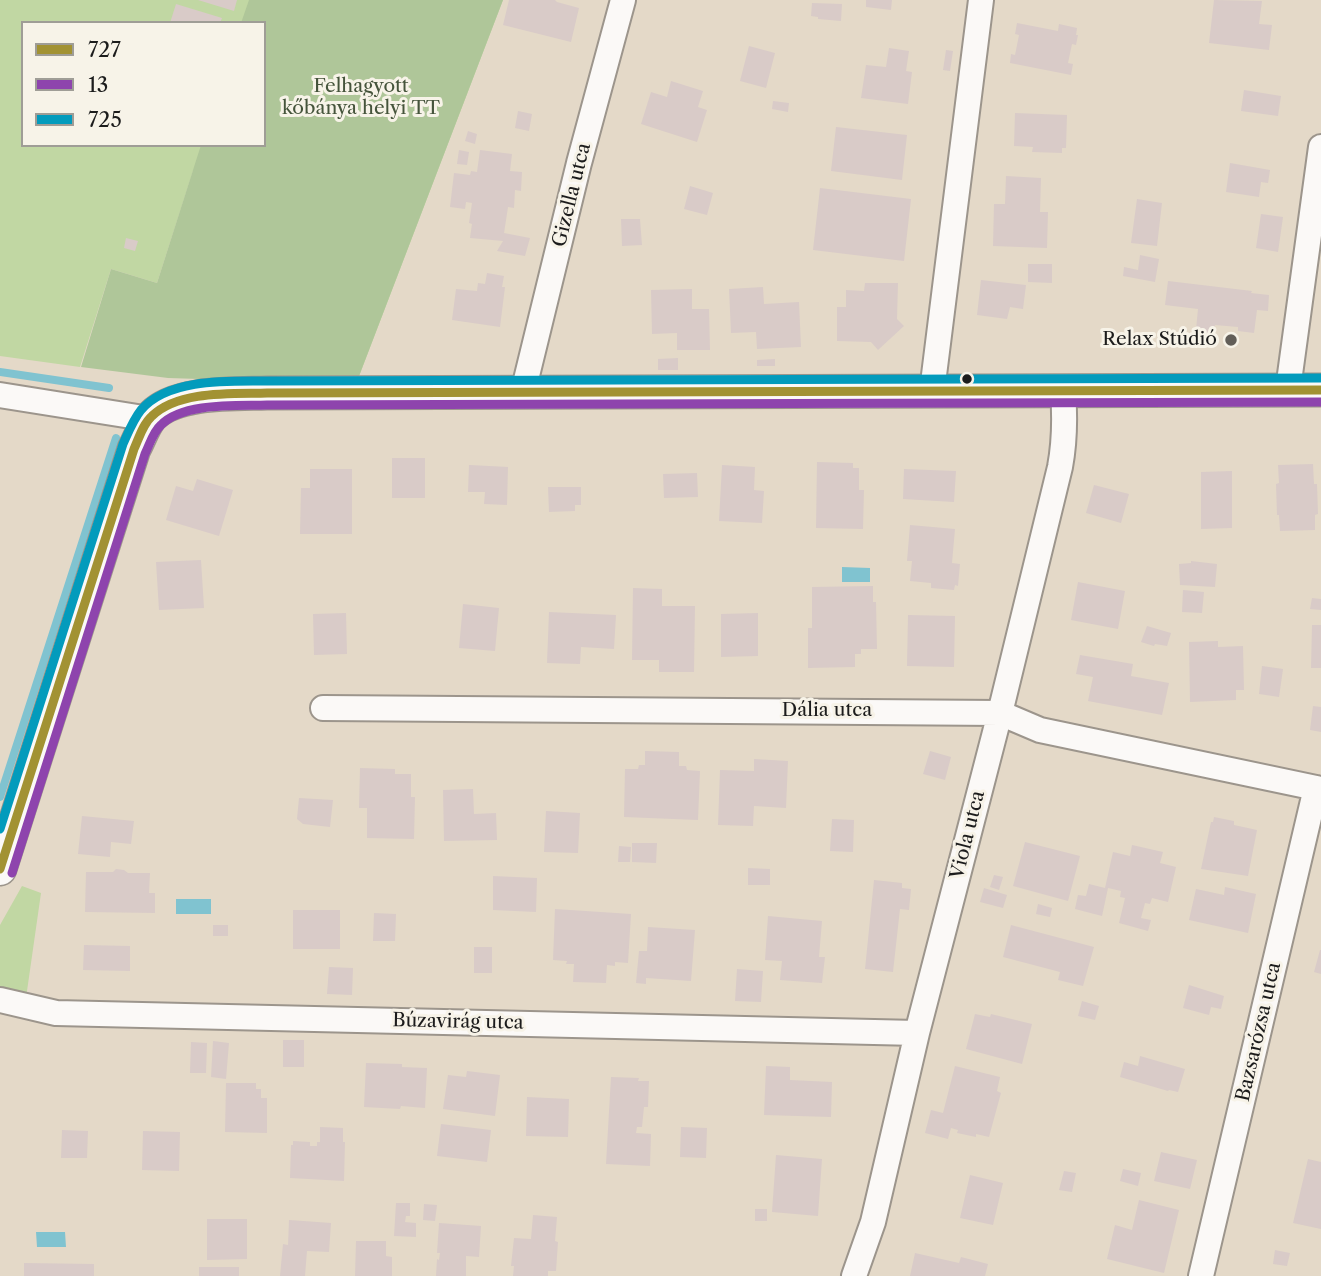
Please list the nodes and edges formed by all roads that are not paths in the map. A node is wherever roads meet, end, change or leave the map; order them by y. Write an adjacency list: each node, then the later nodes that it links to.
1 (623, 0): 8 (street, Gizella utca)
2 (981, 0): 6 (street)
3 (1321, 146): 4 (street)
4 (1288, 389): 5 (street); 7 (street)
5 (1321, 390)
6 (932, 391): 7 (street); 8 (street)
7 (1063, 391): 12 (street, Viola utca)
8 (523, 392): 10 (street)
9 (0, 395): 10 (street)
10 (162, 410): 14 (street)
11 (323, 708): 12 (street, Dália utca)
12 (1000, 713): 13 (street, Dália utca); 16 (street, Viola utca)
13 (1319, 789): 18 (street, Bazsarózsa utca)
14 (0, 869)
15 (0, 1000): 16 (street, Búzavirág utca)
16 (917, 1033): 17 (street, Viola utca)
17 (854, 1276)
18 (1201, 1276)

